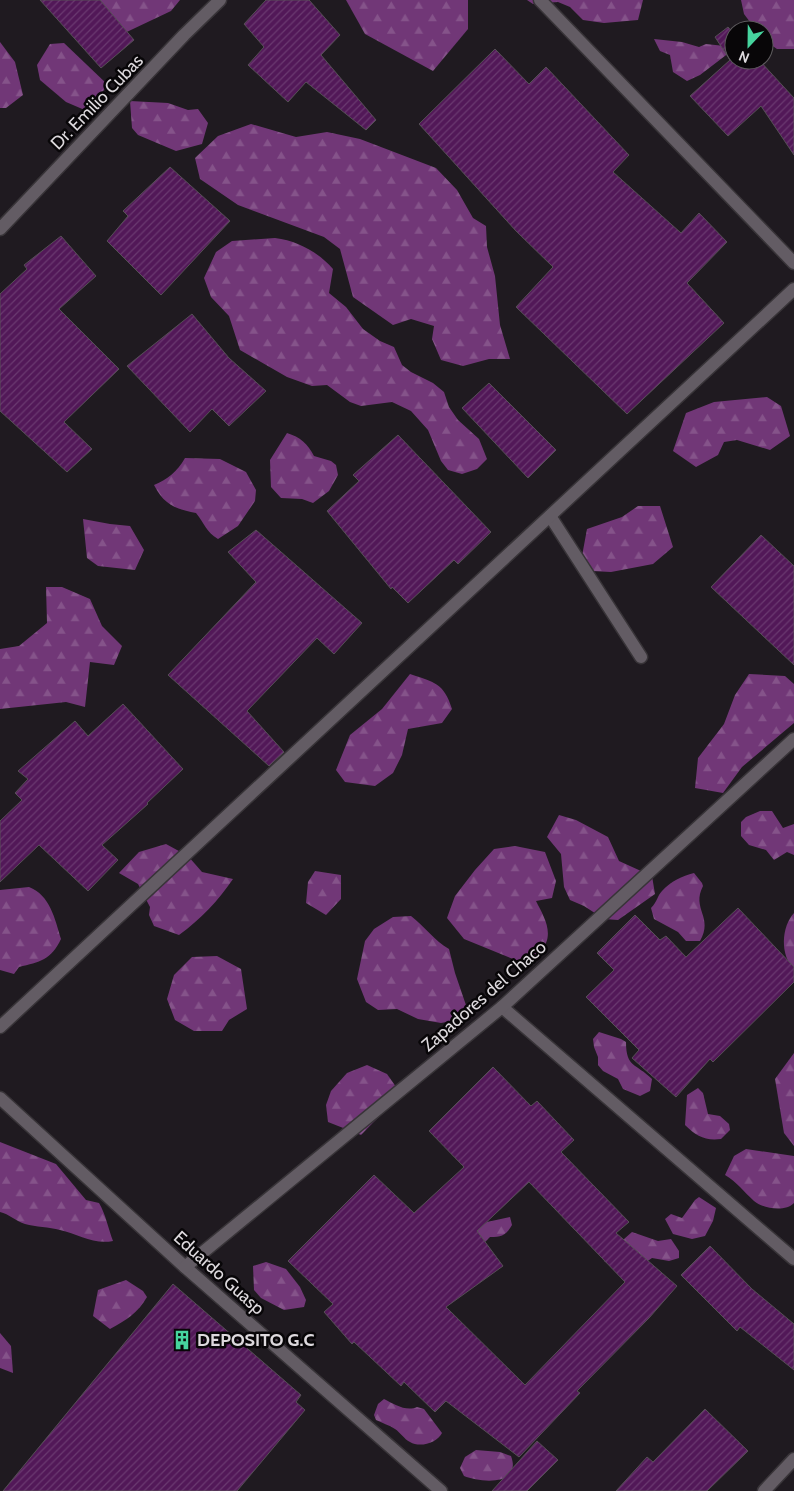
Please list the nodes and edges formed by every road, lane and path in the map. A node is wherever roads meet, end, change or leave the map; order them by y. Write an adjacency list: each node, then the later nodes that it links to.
1 (220, 0): 3 (street, Dr. Emilio Cubas)
2 (540, 0): 4 (street)
3 (0, 229)
4 (794, 263)
5 (794, 289): 6 (street)
6 (550, 516): 7 (street); 10 (street)
7 (641, 657)
8 (794, 739): 9 (street, Zapadores del Chaco)
9 (502, 1007): 12 (street); 13 (street, Zapadores del Chaco)
10 (0, 1027)
11 (0, 1098): 13 (street, Eduardo Guasp)
12 (794, 1258)
13 (185, 1267): 15 (street, Eduardo Guasp)
14 (794, 1459): 16 (street)
15 (441, 1491)
16 (764, 1491)

